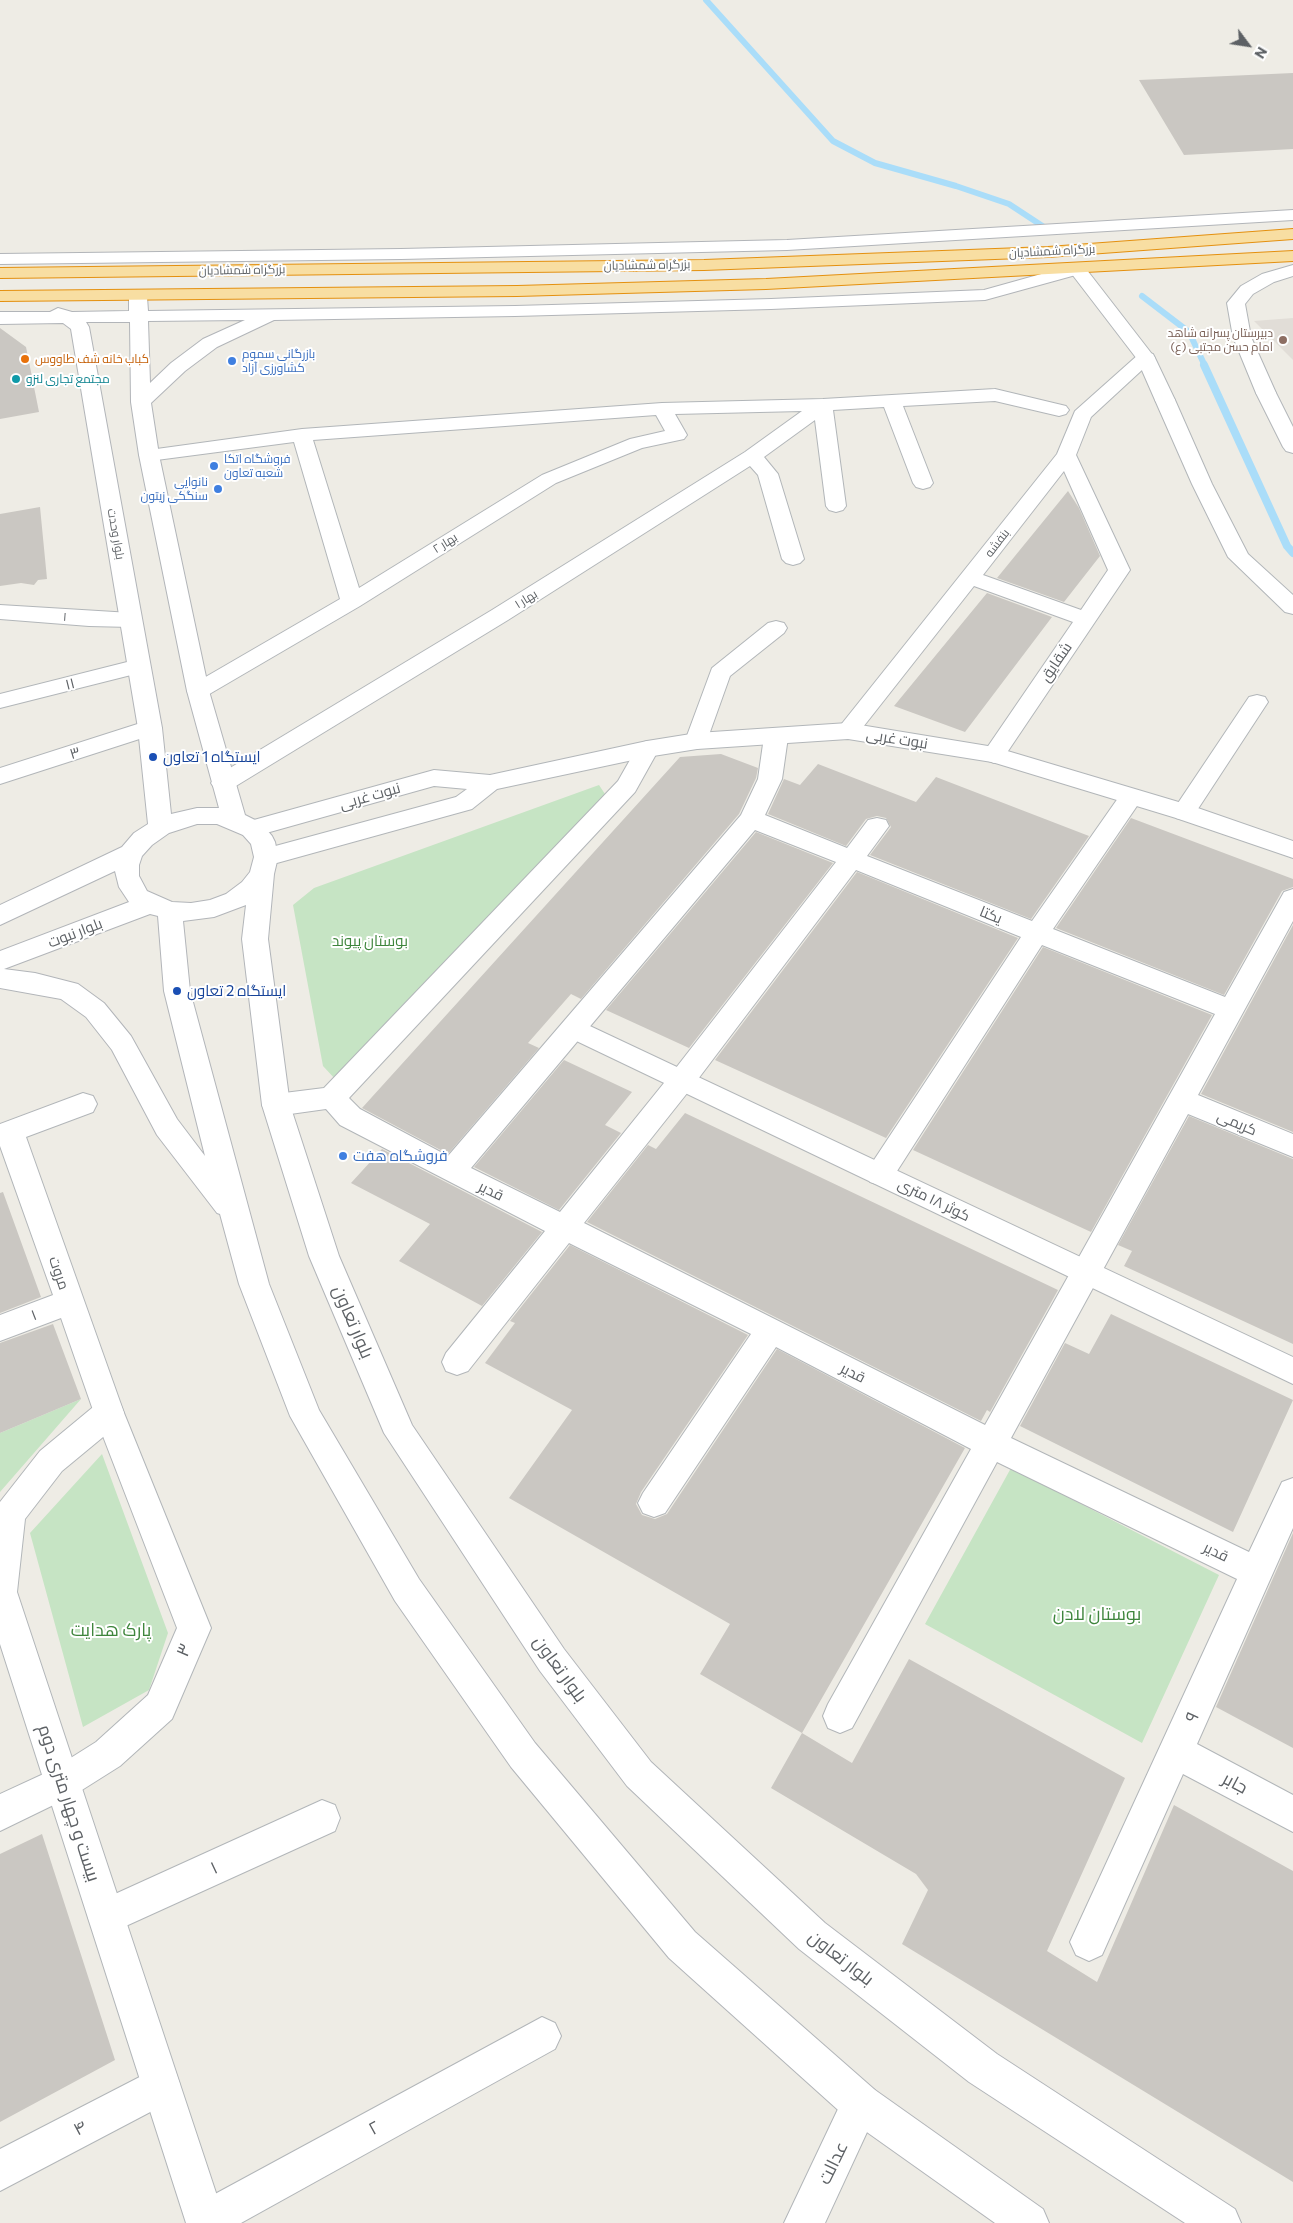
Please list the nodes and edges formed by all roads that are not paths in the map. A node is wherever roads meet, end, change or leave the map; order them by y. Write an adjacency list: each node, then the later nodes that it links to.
1 (1293, 215): 5 (street)
2 (1293, 234): 9 (highway, بزرگراه شمشادیان)
3 (1293, 256): 7 (highway, بزرگراه شمشادیان)
4 (0, 259): 5 (street)
5 (23, 259): 6 (street)
6 (0, 269)
7 (1077, 269): 10 (highway, بزرگراه شمشادیان); 15 (street); 23 (street)
8 (1293, 270): 30 (street)
9 (0, 273)
10 (766, 284): 11 (highway, بزرگراه شمشادیان); 15 (highway)
11 (517, 291): 12 (highway, بزرگراه شمشادیان); 17 (highway)
12 (372, 293): 16 (highway, بزرگراه شمشادیان); 18 (street)
13 (0, 296): 16 (highway, بزرگراه شمشادیان)
14 (0, 300): 19 (street)
15 (771, 304): 17 (street)
16 (139, 305): 18 (street); 19 (street); 21 (street)
17 (515, 311): 18 (street)
18 (276, 313): 24 (street)
19 (69, 317): 20 (street); 22 (street, بلوار وحدت)
20 (0, 318)
21 (139, 338): 22 (street); 24 (street)
22 (82, 341): 42 (street, بلوار وحدت)
23 (1146, 358): 32 (street, بنفشه); 39 (street)
24 (141, 402): 31 (street)
25 (892, 402): 26 (street); 28 (street); 34 (street)
26 (824, 405): 27 (street); 33 (street, بهار ۱); 35 (street)
27 (662, 408): 29 (street); 38 (street, بهار ۲)
28 (1059, 410)
29 (302, 435): 31 (street); 38 (street)
30 (1293, 447)
31 (148, 455): 45 (street)
32 (1066, 455): 37 (street, بنفشه); 41 (street, شقایق)
33 (752, 456): 36 (street); 55 (street, بهار ۱)
34 (923, 483)
35 (836, 506)
36 (793, 559)
37 (969, 577): 41 (street); 49 (street, بنفشه)
38 (352, 601): 45 (street, بهار ۲)
39 (1293, 607)
40 (0, 612): 42 (street, ۱)
41 (1086, 618): 53 (street, شقایق)
42 (131, 620): 44 (street, بلوار وحدت)
43 (776, 628): 51 (street)
44 (139, 666): 46 (street, ۱۱); 48 (street, بلوار وحدت)
45 (198, 691): 55 (street)
46 (0, 702)
47 (1257, 702): 58 (street)
48 (150, 728): 54 (street, ۳); 62 (street, بلوار وحدت)
49 (848, 731): 50 (street, نبوت غربی); 53 (street, نبوت غربی)
50 (776, 738): 51 (street, نبوت غربی); 59 (street)
51 (697, 741): 52 (street, نبوت غربی)
52 (647, 749): 56 (street, نبوت غربی); 76 (street)
53 (994, 755): 57 (street, نبوت غربی)
54 (0, 776)
55 (223, 783): 60 (street)
56 (490, 783): 60 (street, نبوت غربی); 66 (street, نبوت غربی)
57 (1131, 797): 58 (street, نبوت غربی); 70 (street)
58 (1184, 812): 63 (street, نبوت غربی)
59 (751, 819): 65 (street, یکتا); 74 (street)
60 (243, 824): 62 (street); 66 (street)
61 (877, 826): 65 (street)
62 (160, 827): 64 (street)
63 (1293, 850)
64 (131, 854): 68 (street); 69 (street)
65 (852, 859): 70 (street, یکتا); 75 (street)
66 (264, 866): 68 (street); 79 (street, بلوار تعاون)
67 (1293, 898): 73 (street)
68 (160, 908): 71 (street, بلوار نبوت); 84 (street)
69 (0, 916)
70 (1037, 933): 73 (street, یکتا); 83 (street)
71 (0, 961)
72 (0, 978): 84 (street)
73 (1231, 1010): 77 (street)
74 (575, 1029): 75 (street, کوثر ۱۸ متری); 82 (street)
75 (682, 1080): 83 (street, کوثر ۱۸ متری); 85 (street)
76 (332, 1098): 79 (street); 82 (street, قدیر)
77 (1182, 1100): 81 (street, کریمی); 86 (street)
78 (83, 1104): 80 (street)
79 (276, 1105): 113 (street, بلوار تعاون)
80 (5, 1133): 87 (street, مروت)
81 (1293, 1146)
82 (452, 1171): 85 (street, قدیر)
83 (880, 1174): 86 (street, کوثر ۱۸ متری)
84 (234, 1213): 108 (street)
85 (565, 1228): 89 (street, قدیر); 90 (street)
86 (1086, 1273): 91 (street, کوثر ۱۸ متری); 93 (street)
87 (69, 1302): 88 (street, ۱); 92 (street, مروت)
88 (0, 1328)
89 (771, 1330): 93 (street, قدیر); 95 (street)
90 (456, 1362)
91 (1293, 1371)
92 (109, 1413): 96 (street, بیست و چهار متری دوم); 100 (street, ۳)
93 (992, 1444): 97 (street, قدیر); 98 (street)
94 (1293, 1492): 97 (street, ۹)
95 (654, 1503)
96 (2, 1557): 100 (street, بیست و چهار متری دوم)
97 (1256, 1572): 99 (street, ۹)
98 (840, 1716)
99 (1177, 1752): 102 (street, جابر); 105 (street, ۹)
100 (62, 1783): 101 (street, ۳); 104 (street, بیست و چهار متری دوم)
101 (0, 1813)
102 (1293, 1814)
103 (322, 1818): 104 (street, ۱)
104 (106, 1917): 107 (street, بیست و چهار متری دوم)
105 (1089, 1942)
106 (542, 2036): 110 (street, ۲)
107 (161, 2085): 109 (street, ۴); 110 (street, بیست و چهار متری دوم)
108 (861, 2104): 111 (street, عدالت); 112 (street)
109 (0, 2171)
110 (205, 2222)
111 (804, 2223)
112 (1029, 2223)
113 (1221, 2223)

